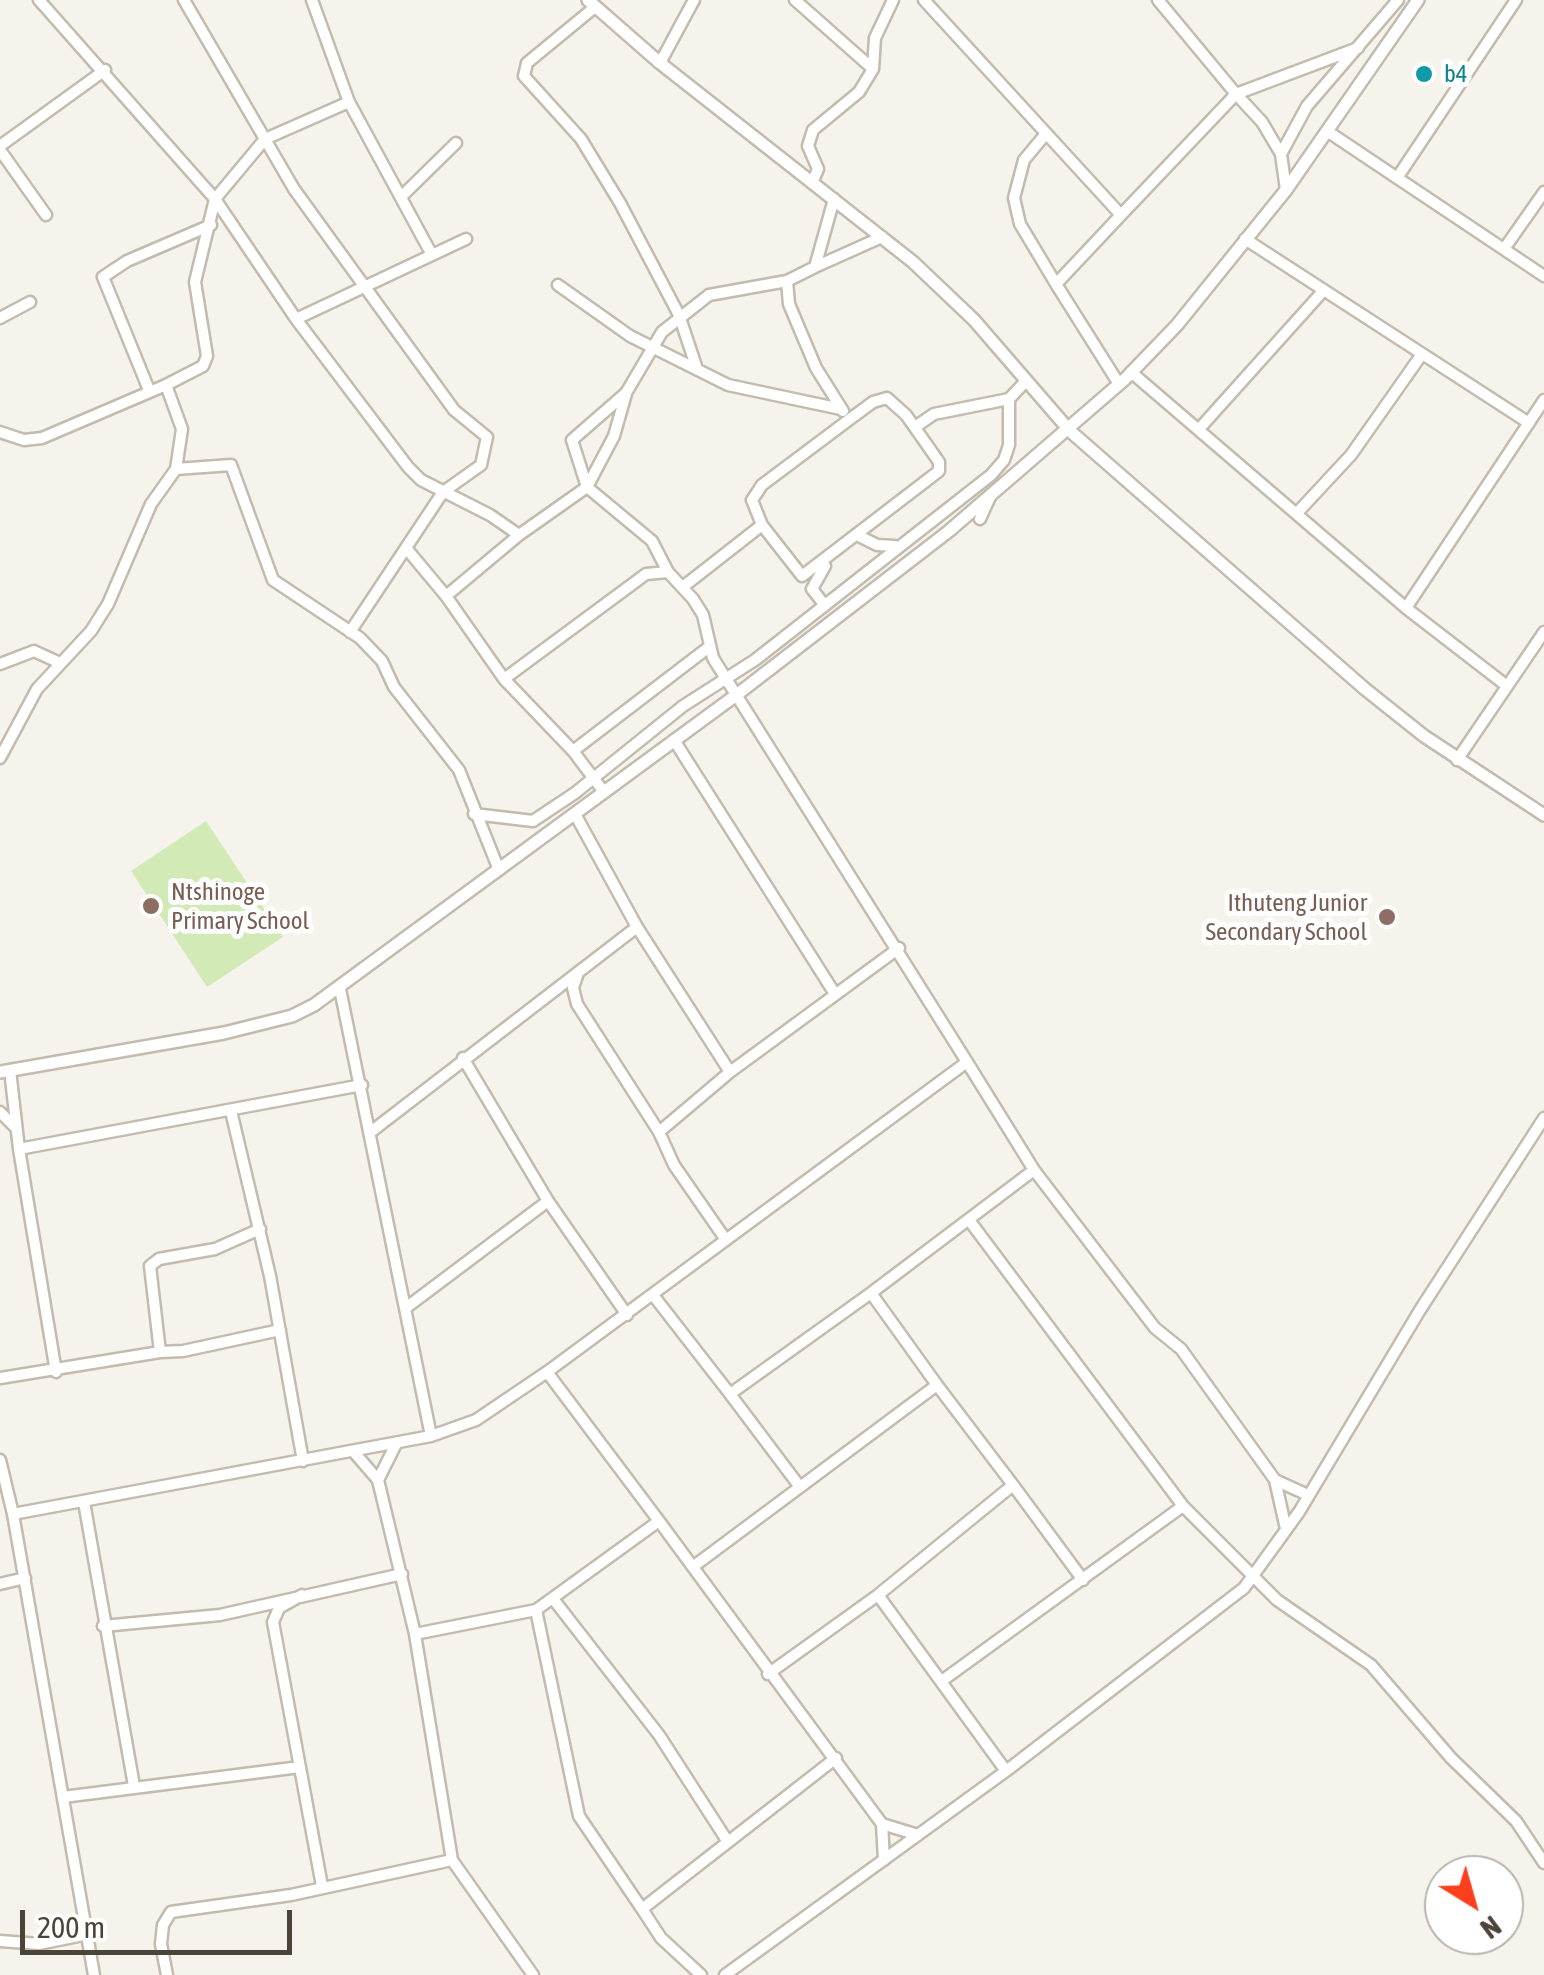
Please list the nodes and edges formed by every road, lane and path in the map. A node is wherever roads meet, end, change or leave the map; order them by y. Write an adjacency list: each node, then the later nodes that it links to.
1 (39, 0): 16 (street)
2 (184, 0): 21 (street)
3 (312, 0): 18 (street)
4 (694, 0): 14 (street)
5 (795, 0): 15 (street)
6 (893, 0): 15 (street)
7 (924, 0): 20 (street)
8 (1158, 0): 17 (street)
9 (1398, 0): 13 (street)
10 (1418, 0): 19 (street)
11 (1516, 0): 25 (street)
12 (592, 4): 14 (street); 48 (street)
13 (1358, 48): 17 (street); 24 (street)
14 (660, 63): 26 (street)
15 (873, 69): 26 (street)
16 (105, 70): 23 (street); 30 (street)
17 (1236, 94): 24 (street); 33 (street)
18 (349, 102): 21 (street); 29 (street)
19 (1327, 132): 25 (street); 27 (street)
20 (1044, 136): 33 (street); 43 (street)
21 (265, 139): 30 (street); 45 (street)
22 (456, 143): 29 (street)
23 (0, 148): 32 (street)
24 (1281, 154): 27 (street)
25 (1397, 178): 38 (street)
26 (812, 183): 31 (street)
27 (1286, 190): 37 (street)
28 (1544, 192): 38 (street)
29 (402, 196): 39 (street)
30 (215, 199): 34 (street); 50 (street)
31 (834, 199): 35 (street); 40 (street)
32 (46, 214)
33 (1122, 215): 43 (street)
34 (212, 225): 57 (street); 58 (street)
35 (882, 237): 40 (street); 55 (street)
36 (466, 239): 39 (street)
37 (1245, 239): 46 (street); 54 (street)
38 (1504, 248): 41 (street)
39 (432, 255): 45 (street)
40 (815, 267): 42 (street)
41 (1544, 276)
42 (787, 281): 48 (street); 62 (street)
43 (1056, 284): 56 (street)
44 (558, 285): 51 (street)
45 (364, 290): 50 (street); 71 (street)
46 (1324, 290): 52 (street); 66 (street)
47 (30, 302): 49 (street)
48 (679, 315): 51 (street); 53 (street)
49 (0, 318)
50 (296, 319): 71 (street)
51 (650, 347): 53 (street); 59 (street)
52 (1422, 354): 64 (street); 73 (street)
53 (696, 366): 62 (street)
54 (1131, 372): 56 (street); 66 (street)
55 (1026, 382): 60 (street); 67 (street)
56 (1119, 384): 67 (street)
57 (166, 385): 58 (street); 69 (street)
58 (150, 390): 68 (street)
59 (626, 393): 70 (street); 70 (street)
60 (1009, 399): 65 (street); 78 (street)
61 (1544, 400): 64 (street)
62 (841, 409): 63 (street)
63 (850, 419): 65 (street); 75 (street)
64 (1529, 423): 87 (street)
65 (915, 428): 77 (street)
66 (1200, 428): 73 (street)
67 (1070, 431): 72 (street); 100 (street)
68 (0, 432)
69 (176, 469): 88 (street); 91 (street)
70 (587, 487): 76 (street); 81 (street)
71 (443, 492): 76 (street); 79 (street)
72 (990, 496): 74 (street); 96 (street)
73 (1298, 513): 87 (street)
74 (980, 519)
75 (762, 525): 82 (street); 83 (street)
76 (518, 535): 85 (street)
77 (856, 535): 78 (street); 80 (street)
78 (894, 546): 86 (street)
79 (406, 548): 85 (street); 88 (street)
80 (828, 560): 82 (street); 84 (street)
81 (668, 572): 83 (street); 94 (street)
82 (802, 576): 84 (street)
83 (684, 586): 90 (street)
84 (812, 589): 86 (street)
85 (446, 596): 94 (street)
86 (823, 603): 93 (street)
87 (1406, 608): 95 (street)
88 (350, 632): 103 (street)
89 (1544, 632): 95 (street)
90 (709, 647): 93 (street); 98 (street)
91 (60, 663): 92 (street); 99 (street)
92 (0, 664)
93 (725, 677): 96 (street); 101 (street)
94 (504, 679): 98 (street)
95 (1507, 686): 100 (street)
96 (739, 693): 97 (street); 108 (street)
97 (674, 740): 102 (street); 111 (street)
98 (574, 751): 101 (street)
99 (1, 752)
100 (1457, 760): 105 (street)
101 (592, 778): 102 (street); 103 (street)
102 (604, 792): 104 (street)
103 (474, 814): 106 (street)
104 (576, 814): 106 (street); 107 (street)
105 (1544, 815)
106 (499, 870): 110 (street)
107 (637, 927): 109 (street); 115 (street)
108 (899, 948): 111 (street); 113 (street)
109 (578, 972): 112 (street); 124 (street)
110 (340, 989): 114 (street); 116 (street)
111 (835, 994): 115 (street)
112 (463, 1058): 123 (street); 127 (street)
113 (968, 1062): 126 (street); 130 (street)
114 (5, 1071): 117 (street)
115 (730, 1072): 124 (street)
116 (362, 1086): 119 (street); 123 (street)
117 (12, 1087): 118 (street); 122 (street)
118 (0, 1100)
119 (232, 1111): 125 (street); 129 (street)
120 (0, 1112): 122 (street)
121 (1544, 1118): 151 (street)
122 (17, 1129): 125 (street)
123 (372, 1131): 133 (street)
124 (659, 1132): 130 (street)
125 (19, 1149): 137 (street)
126 (1034, 1170): 128 (street); 148 (street)
127 (548, 1201): 133 (street); 134 (street)
128 (969, 1220): 131 (street); 153 (street)
129 (260, 1229): 135 (street); 136 (street)
130 (726, 1240): 132 (street)
131 (871, 1292): 140 (street); 141 (street)
132 (653, 1295): 134 (street); 141 (street)
133 (406, 1307): 142 (street)
134 (627, 1315): 138 (street)
135 (280, 1330): 136 (street); 146 (street)
136 (160, 1352): 137 (street)
137 (56, 1372): 139 (street)
138 (547, 1372): 142 (street); 155 (street)
139 (0, 1378)
140 (937, 1385): 149 (street); 150 (street)
141 (730, 1394): 150 (street)
142 (430, 1436): 143 (street)
143 (396, 1444): 144 (street); 147 (street)
144 (353, 1451): 146 (street); 147 (street)
145 (0, 1460): 154 (street)
146 (302, 1461): 152 (street)
147 (378, 1480): 158 (street)
148 (1275, 1480): 151 (street); 156 (street)
149 (1013, 1484): 161 (street); 164 (street)
150 (800, 1487): 157 (street)
151 (1308, 1496): 156 (street)
152 (84, 1502): 154 (street); 167 (street)
153 (1183, 1506): 160 (street); 161 (street)
154 (13, 1514): 159 (street)
155 (659, 1521): 157 (street); 165 (street)
156 (1286, 1529): 160 (street)
157 (694, 1566): 169 (street)
158 (402, 1574): 163 (street); 168 (street)
159 (25, 1578): 162 (street); 175 (street)
160 (1251, 1578): 173 (street); 181 (street)
161 (1083, 1580): 170 (street)
162 (0, 1584)
163 (302, 1595): 167 (street); 172 (street)
164 (878, 1595): 169 (street); 170 (street)
165 (554, 1600): 166 (street); 178 (street)
166 (536, 1610): 168 (street); 183 (street)
167 (102, 1626): 174 (street)
168 (414, 1634): 179 (street)
169 (768, 1674): 171 (street)
170 (943, 1680): 173 (street)
171 (836, 1758): 176 (street); 178 (street)
172 (300, 1767): 174 (street); 182 (street)
173 (1006, 1771): 177 (street)
174 (134, 1786): 175 (street)
175 (63, 1796): 184 (street)
176 (882, 1824): 177 (street); 180 (street)
177 (918, 1835): 180 (street)
178 (728, 1842): 183 (street)
179 (452, 1860): 182 (street); 188 (street)
180 (884, 1860): 190 (street)
181 (1544, 1863)
182 (322, 1886): 187 (street)
183 (642, 1909): 189 (street)
184 (88, 1934): 185 (street); 186 (street)
185 (0, 1941)
186 (94, 1975)
187 (167, 1975)
188 (533, 1975)
189 (701, 1975)
190 (725, 1975)

